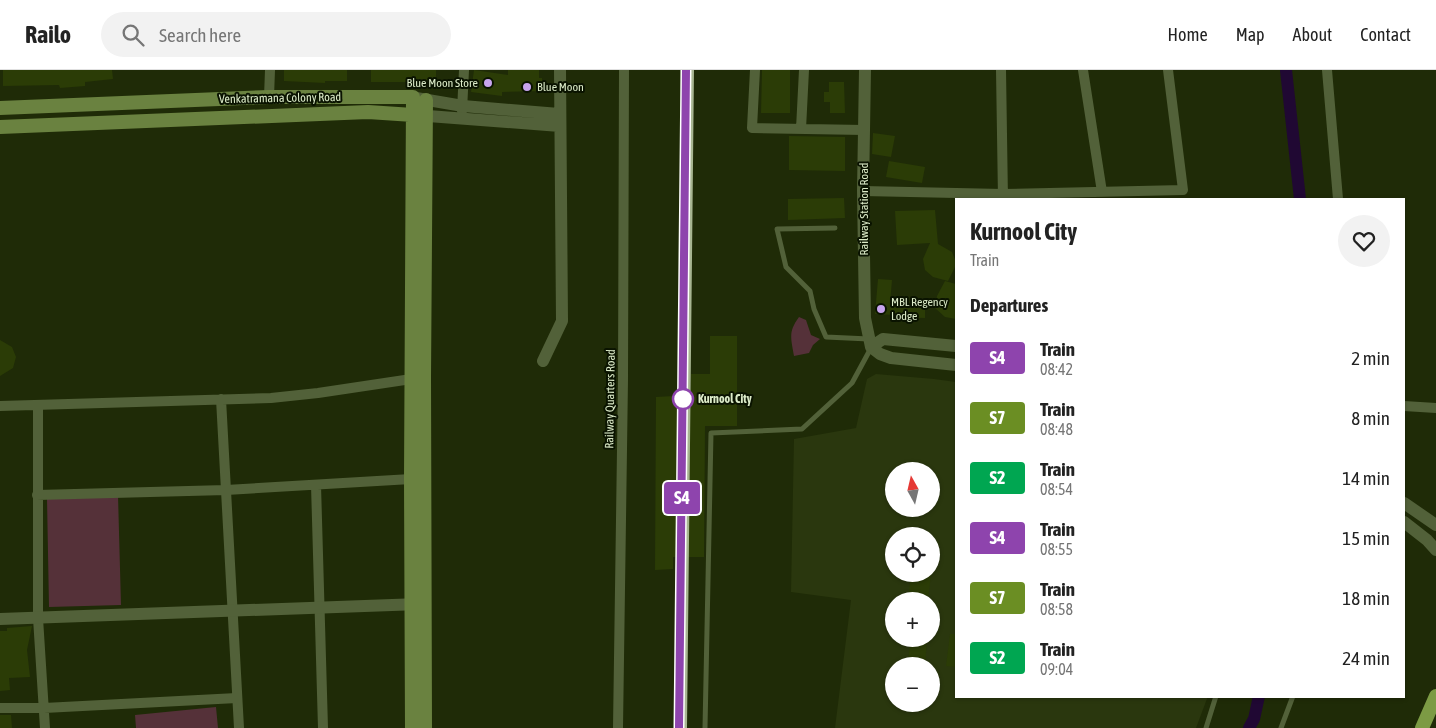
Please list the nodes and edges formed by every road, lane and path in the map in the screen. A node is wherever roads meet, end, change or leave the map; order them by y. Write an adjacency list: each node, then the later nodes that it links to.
1 (270, 70): 12 (street)
2 (464, 70): 14 (street)
3 (560, 70): 18 (street)
4 (624, 70): 61 (street, Railway Quarters Road)
5 (755, 70): 20 (street)
6 (804, 70): 20 (street)
7 (865, 70): 21 (street, Railway Station Road)
8 (1001, 70): 24 (street)
9 (1083, 70): 23 (street)
10 (1168, 70): 23 (street)
11 (1327, 70): 25 (street)
12 (269, 97): 13 (main road, Venkatramana Colony Road); 15 (main road, Venkatramana Colony Road)
13 (420, 98): 14 (street, Venkatramana Colony Road); 16 (main road)
14 (463, 106): 17 (street); 18 (street, Venkatramana Colony Road)
15 (0, 108)
16 (420, 115): 17 (street); 19 (main road); 31 (main road)
17 (461, 119): 18 (street)
18 (560, 120): 29 (street)
19 (0, 127)
20 (802, 129): 21 (street)
21 (864, 130): 22 (street, Railway Station Road)
22 (863, 191): 24 (street); 27 (street, Railway Station Road)
23 (1102, 192): 24 (street)
24 (1003, 196)
25 (1338, 198)
26 (835, 228): 27 (lane)
27 (870, 343): 28 (street); 30 (street); 62 (lane)
28 (955, 346)
29 (543, 361)
30 (955, 365)
31 (418, 378): 32 (street); 37 (main road); 45 (main road)
32 (221, 399): 33 (street); 39 (street)
33 (38, 405): 34 (street); 40 (street)
34 (0, 406)
35 (1405, 406): 36 (street)
36 (1436, 408)
37 (411, 479): 38 (street); 45 (main road)
38 (316, 485): 39 (street); 46 (street)
39 (226, 490): 40 (street); 47 (street)
40 (37, 495): 48 (street)
41 (1405, 504): 43 (street)
42 (1405, 523): 44 (street)
43 (1436, 525)
44 (1436, 550)
45 (418, 605): 46 (street); 59 (main road); 60 (main road)
46 (320, 609): 47 (street); 58 (street)
47 (233, 612): 48 (street); 51 (street)
48 (38, 618): 49 (street); 55 (street)
49 (0, 619)
50 (1436, 696): 65 (main road)
51 (237, 698): 55 (street); 57 (street)
52 (1215, 698): 63 (lane)
53 (1291, 698): 64 (lane)
54 (0, 708): 55 (street)
55 (44, 708): 56 (street)
56 (45, 728)
57 (239, 728)
58 (323, 728)
59 (412, 728)
60 (426, 728)
61 (618, 728)
62 (705, 728)
63 (1206, 728)
64 (1281, 728)
65 (1422, 728)

